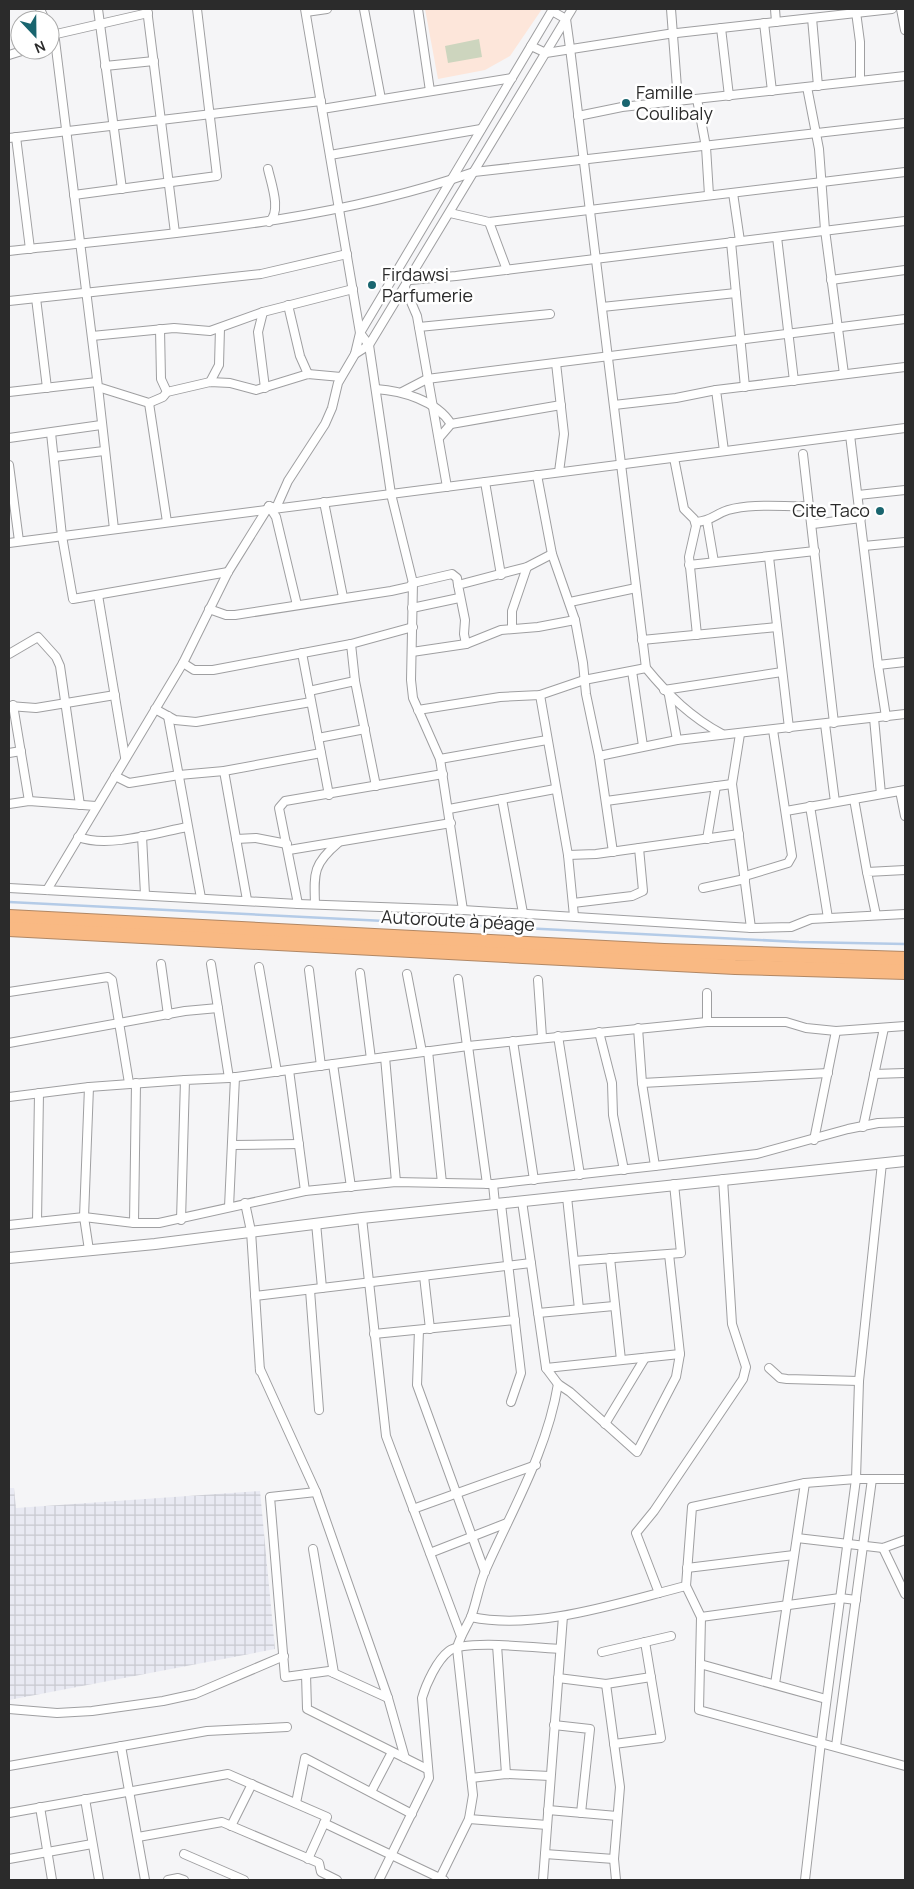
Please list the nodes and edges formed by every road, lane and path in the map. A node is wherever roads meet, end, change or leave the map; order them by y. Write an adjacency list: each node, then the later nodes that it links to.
1 (98, 9): 21 (street)
2 (199, 9): 44 (street)
3 (327, 9): 14 (street)
4 (364, 9): 40 (street)
5 (418, 9): 37 (street)
6 (572, 9): 18 (street)
7 (671, 9): 24 (street)
8 (775, 9): 19 (street)
9 (892, 9): 12 (street)
10 (901, 9): 23 (street)
11 (553, 10): 18 (street); 26 (street)
12 (870, 10): 16 (street)
13 (147, 11): 21 (street); 30 (street)
14 (305, 11): 43 (street)
15 (825, 12): 16 (street); 17 (street)
16 (856, 12): 34 (street)
17 (812, 18): 19 (street); 35 (street)
18 (566, 19): 27 (street); 28 (street)
19 (776, 22): 20 (street)
20 (764, 23): 22 (street); 38 (street)
21 (100, 24): 25 (street); 31 (street)
22 (720, 28): 24 (street); 39 (street)
23 (905, 30)
24 (673, 34): 27 (street); 42 (street)
25 (60, 35)
26 (531, 46): 28 (street); 33 (street)
27 (570, 48): 28 (street); 45 (street)
28 (546, 53): 57 (street)
29 (55, 60): 50 (street)
30 (154, 61): 31 (street); 46 (street)
31 (105, 66): 48 (street)
32 (905, 76): 34 (street)
33 (512, 78): 37 (street); 49 (street)
34 (860, 79): 35 (street)
35 (818, 86): 36 (street)
36 (807, 88): 38 (street); 51 (street)
37 (430, 91): 40 (street)
38 (772, 91): 39 (street)
39 (729, 96): 41 (street)
40 (381, 99): 43 (street)
41 (697, 99): 42 (street); 53 (street)
42 (678, 102): 45 (street)
43 (322, 105): 44 (street); 54 (street)
44 (210, 114): 46 (street); 61 (street)
45 (578, 116): 55 (street)
46 (161, 120): 48 (street); 61 (street)
47 (905, 123): 51 (street)
48 (113, 126): 50 (street); 62 (street)
49 (481, 129): 54 (street); 59 (street)
50 (66, 131): 52 (street); 64 (street)
51 (815, 135): 53 (street); 60 (street)
52 (12, 138): 78 (street)
53 (706, 147): 55 (street); 65 (street)
54 (330, 155): 66 (street)
55 (584, 161): 57 (street); 67 (street)
56 (268, 169): 70 (street)
57 (474, 172): 59 (street); 68 (street)
58 (905, 172): 60 (street)
59 (450, 181): 66 (street); 84 (street)
60 (820, 182): 63 (street); 72 (street)
61 (169, 183): 62 (street); 73 (street)
62 (122, 189): 64 (street)
63 (733, 193): 65 (street); 75 (street)
64 (74, 195): 77 (street)
65 (710, 195): 67 (street)
66 (339, 208): 70 (street); 80 (street)
67 (590, 210): 71 (street); 81 (street)
68 (450, 212): 71 (street); 85 (street)
69 (905, 221): 72 (street)
70 (270, 222): 73 (street)
71 (489, 222): 82 (street)
72 (825, 230): 74 (street); 86 (street)
73 (175, 233): 77 (street)
74 (777, 237): 75 (street); 103 (street)
75 (740, 241): 76 (street)
76 (731, 242): 81 (street); 90 (street)
77 (80, 243): 78 (street); 89 (street)
78 (30, 249): 79 (street)
79 (9, 251)
80 (347, 254): 88 (street); 89 (street)
81 (596, 258): 82 (street); 94 (street)
82 (507, 270): 85 (street)
83 (905, 270): 86 (street)
84 (396, 272): 85 (street); 102 (street)
85 (410, 280): 87 (street)
86 (831, 280): 99 (street)
87 (405, 288): 98 (street); 106 (street)
88 (353, 289): 93 (street); 102 (street)
89 (86, 292): 91 (street); 104 (street)
90 (736, 293): 94 (street); 105 (street)
91 (36, 298): 92 (street); 119 (street)
92 (9, 301)
93 (288, 305): 95 (street); 111 (street)
94 (602, 308): 108 (street)
95 (263, 312): 100 (street); 120 (street)
96 (550, 314): 98 (street)
97 (905, 319): 99 (street)
98 (419, 327): 114 (street)
99 (837, 327): 103 (street); 112 (street)
100 (220, 328): 101 (street); 116 (street)
101 (160, 330): 104 (street); 124 (street)
102 (360, 333): 106 (street); 107 (street)
103 (789, 333): 105 (street); 115 (street)
104 (92, 336): 117 (street)
105 (741, 340): 108 (street); 118 (street)
106 (370, 345): 107 (street); 121 (street)
107 (355, 354): 113 (street)
108 (608, 356): 109 (street); 128 (street)
109 (556, 363): 114 (street); 127 (street)
110 (905, 367): 112 (street)
111 (308, 374): 113 (street); 120 (street)
112 (844, 374): 115 (street)
113 (341, 377): 153 (street)
114 (427, 379): 125 (street); 129 (street)
115 (794, 381): 118 (street)
116 (210, 382): 120 (street); 124 (street)
117 (97, 385): 119 (street); 126 (street); 131 (street)
118 (745, 387): 122 (street)
119 (47, 388): 123 (street)
120 (265, 388)
121 (376, 389): 125 (street); 149 (street)
122 (716, 390): 128 (street); 138 (street)
123 (9, 392)
124 (167, 392): 126 (street)
125 (402, 392): 129 (street)
126 (148, 403): 156 (street)
127 (561, 405): 130 (street); 144 (street)
128 (614, 405): 142 (street)
129 (433, 407): 130 (street); 136 (street)
130 (451, 424): 136 (street)
131 (101, 425): 133 (street); 137 (street)
132 (905, 428): 134 (street)
133 (51, 433): 135 (street); 140 (street)
134 (850, 435): 138 (street); 150 (street)
135 (9, 438)
136 (440, 438): 147 (street)
137 (104, 451): 140 (street); 159 (street)
138 (724, 451): 141 (street)
139 (803, 454): 152 (street)
140 (54, 457): 160 (street)
141 (674, 458): 142 (street); 157 (street)
142 (621, 464): 144 (street); 175 (street)
143 (9, 465): 161 (street)
144 (560, 472): 145 (street)
145 (537, 475): 146 (street); 166 (street)
146 (485, 482): 147 (street); 172 (street)
147 (447, 487): 149 (street)
148 (905, 490): 150 (street)
149 (391, 494): 151 (street); 173 (street)
150 (858, 495): 154 (street)
151 (324, 502): 153 (street); 177 (street)
152 (810, 506): 155 (street); 158 (street)
153 (270, 508): 156 (street); 171 (street); 180 (street)
154 (861, 518): 158 (street); 164 (street)
155 (707, 521): 157 (street); 168 (street)
156 (167, 522): 159 (street)
157 (696, 522): 169 (street)
158 (813, 524): 165 (street)
159 (114, 529): 160 (street)
160 (62, 536): 161 (street); 176 (street)
161 (19, 541): 163 (street)
162 (905, 542): 164 (street)
163 (9, 543)
164 (864, 546): 196 (street)
165 (815, 551): 167 (street); 215 (street)
166 (552, 554): 170 (street); 179 (street)
167 (769, 557): 168 (street); 185 (street)
168 (714, 562): 169 (street)
169 (689, 566): 187 (street)
170 (527, 567): 172 (street); 186 (street)
171 (228, 572): 176 (street); 182 (street)
172 (502, 575): 174 (street)
173 (413, 582): 174 (street); 177 (street); 181 (street)
174 (458, 585): 178 (street)
175 (636, 588): 179 (street); 188 (street)
176 (98, 595): 204 (street)
177 (343, 597): 180 (street)
178 (459, 598): 181 (street); 190 (street)
179 (570, 602): 183 (street)
180 (297, 605): 182 (street)
181 (412, 608): 184 (street)
182 (209, 609): 195 (street)
183 (575, 620): 186 (street); 200 (street)
184 (413, 627): 189 (street); 191 (street)
185 (777, 627): 187 (street); 199 (street)
186 (512, 628): 190 (street)
187 (697, 635): 188 (street)
188 (642, 640): 197 (street)
189 (351, 644): 192 (street); 201 (street)
190 (466, 644): 191 (street)
191 (412, 652): 210 (street)
192 (302, 653): 195 (street); 202 (street)
193 (9, 654): 207 (street)
194 (905, 662): 196 (street)
195 (182, 663): 209 (street)
196 (878, 665): 213 (street)
197 (646, 668): 198 (street); 203 (street)
198 (632, 671): 200 (street); 225 (street)
199 (782, 672): 203 (street); 217 (street)
200 (584, 680): 205 (street); 229 (street)
201 (355, 681): 202 (street); 218 (street)
202 (309, 691): 206 (street)
203 (666, 693): 220 (street); 224 (street)
204 (115, 695): 207 (street); 230 (street)
205 (540, 695): 210 (street); 223 (street)
206 (311, 702): 212 (street); 222 (street)
207 (66, 703): 208 (street); 249 (street)
208 (11, 705): 226 (street)
209 (155, 709): 212 (street); 230 (street)
210 (418, 710): 231 (street)
211 (905, 714): 213 (street)
212 (168, 716): 234 (street)
213 (886, 716): 214 (street)
214 (874, 718): 215 (street); 241 (street)
215 (834, 723): 216 (street)
216 (825, 724): 217 (street); 247 (street)
217 (789, 728): 219 (street)
218 (365, 729): 222 (street); 237 (street)
219 (773, 730): 221 (street); 253 (street)
220 (722, 734): 221 (street); 224 (street)
221 (740, 734): 236 (street)
222 (318, 738): 227 (street)
223 (546, 740): 231 (street); 239 (street)
224 (677, 740): 225 (street)
225 (643, 746): 229 (street)
226 (21, 751): 228 (street); 245 (street)
227 (321, 753): 232 (street); 242 (street)
228 (9, 754)
229 (599, 756): 246 (street)
230 (125, 757): 235 (street)
231 (440, 759): 233 (street)
232 (224, 772): 234 (street); 260 (street)
233 (443, 774): 237 (street); 252 (street)
234 (179, 775): 235 (street); 256 (street)
235 (115, 776): 250 (street)
236 (732, 784): 238 (street); 257 (street)
237 (376, 786): 242 (street)
238 (716, 786): 246 (street); 261 (street)
239 (555, 789): 243 (street); 266 (street)
240 (903, 790): 241 (street); 254 (street)
241 (881, 794): 244 (street)
242 (329, 795): 263 (street)
243 (502, 799): 252 (street); 280 (street)
244 (854, 799): 247 (street); 268 (street)
245 (29, 801): 248 (street); 249 (street)
246 (606, 801): 265 (street)
247 (835, 802): 251 (street)
248 (9, 804)
249 (80, 805): 250 (street)
250 (96, 806): 258 (street)
251 (810, 806): 253 (street); 285 (street)
252 (449, 808): 255 (street)
253 (786, 811): 269 (street)
254 (905, 816)
255 (451, 823): 262 (street); 279 (street)
256 (187, 827): 259 (street); 274 (street)
257 (739, 834): 261 (street); 269 (street)
258 (78, 836): 259 (street); 272 (street)
259 (142, 836): 273 (street)
260 (236, 839): 263 (street); 275 (street)
261 (707, 839): 264 (street)
262 (339, 842): 263 (street); 278 (street)
263 (288, 847): 277 (street)
264 (639, 848): 265 (street); 276 (street)
265 (613, 852): 266 (street)
266 (568, 856): 276 (street)
267 (905, 870): 268 (street)
268 (867, 872): 282 (street)
269 (745, 878): 271 (street); 286 (street)
270 (9, 888): 272 (street)
271 (703, 888)
272 (47, 890): 273 (street)
273 (145, 896): 274 (street)
274 (201, 898): 275 (street)
275 (247, 900): 277 (street)
276 (573, 902): 283 (street)
277 (298, 904): 278 (street)
278 (315, 904): 279 (street)
279 (463, 910): 280 (street)
280 (523, 913): 283 (street)
281 (905, 914): 282 (street)
282 (876, 915): 285 (street)
283 (574, 916): 286 (street)
284 (9, 917): 288 (highway, Autoroute à péage)
285 (828, 918): 286 (street)
286 (751, 928)
287 (9, 929): 293 (highway)
288 (905, 959)
289 (160, 964): 301 (street)
290 (211, 964): 300 (street)
291 (259, 967): 320 (street)
292 (310, 970): 318 (street)
293 (905, 972)
294 (360, 973): 316 (street)
295 (408, 974): 314 (street)
296 (458, 979): 313 (street)
297 (538, 980): 310 (street)
298 (9, 992): 303 (street)
299 (707, 994): 302 (street)
300 (218, 1008): 301 (street); 324 (street)
301 (168, 1015): 303 (street)
302 (707, 1022): 305 (street); 307 (street)
303 (119, 1024): 312 (street); 326 (street)
304 (905, 1026): 306 (street)
305 (638, 1028): 308 (street); 327 (street)
306 (884, 1028): 307 (street); 323 (street)
307 (836, 1031): 322 (street)
308 (599, 1032): 309 (street); 339 (street)
309 (558, 1036): 310 (street); 340 (street)
310 (542, 1037): 311 (street)
311 (513, 1041): 313 (street); 342 (street)
312 (9, 1043)
313 (468, 1046): 314 (street); 345 (street)
314 (425, 1052): 315 (street); 344 (street)
315 (385, 1057): 316 (street); 343 (street)
316 (371, 1059): 317 (street)
317 (334, 1064): 318 (street); 347 (street)
318 (321, 1066): 319 (street)
319 (289, 1070): 320 (street); 334 (street)
320 (277, 1072): 324 (street)
321 (905, 1072): 323 (street)
322 (828, 1073): 327 (street); 333 (street)
323 (874, 1074): 332 (street)
324 (232, 1078): 325 (street); 335 (street)
325 (185, 1080): 326 (street); 356 (street)
326 (133, 1083): 328 (street); 358 (street)
327 (642, 1083): 338 (street)
328 (89, 1087): 329 (street); 354 (street)
329 (39, 1093): 330 (street); 357 (street)
330 (9, 1097)
331 (905, 1122): 332 (street)
332 (862, 1126): 333 (street)
333 (814, 1140): 338 (street)
334 (299, 1144): 335 (street); 348 (street)
335 (232, 1146): 353 (street)
336 (905, 1161): 337 (street)
337 (882, 1163): 341 (street); 386 (street)
338 (655, 1166): 339 (street)
339 (624, 1170): 340 (street)
340 (580, 1175): 342 (street)
341 (723, 1179): 346 (street); 412 (street)
342 (534, 1180): 345 (street)
343 (396, 1182): 344 (street); 347 (street)
344 (442, 1183): 345 (street)
345 (490, 1184): 352 (street)
346 (674, 1184): 349 (street); 363 (street)
347 (351, 1187): 348 (street)
348 (305, 1192): 351 (street)
349 (567, 1197): 350 (street); 366 (street)
350 (522, 1201): 352 (street); 367 (street)
351 (245, 1203): 353 (street); 361 (street)
352 (498, 1204): 355 (street); 368 (street)
353 (229, 1206): 356 (street)
354 (84, 1217): 357 (street); 358 (street); 362 (street)
355 (362, 1218): 359 (street); 370 (street)
356 (181, 1220): 358 (street)
357 (37, 1222): 360 (street)
358 (134, 1223)
359 (316, 1223): 361 (street); 371 (street)
360 (9, 1225)
361 (251, 1232): 362 (street); 373 (street)
362 (89, 1250): 364 (street)
363 (669, 1254): 365 (street); 381 (street)
364 (9, 1258)
365 (610, 1258): 366 (street); 374 (street)
366 (574, 1261): 375 (street)
367 (531, 1264): 368 (street); 376 (street)
368 (509, 1266): 369 (street); 377 (street)
369 (424, 1276): 370 (street); 378 (street)
370 (369, 1283): 371 (street); 380 (street)
371 (322, 1288): 372 (street)
372 (310, 1290): 373 (street); 389 (street)
373 (255, 1296): 396 (street)
374 (614, 1306): 375 (street); 383 (street)
375 (579, 1309): 376 (street)
376 (538, 1312): 384 (street)
377 (515, 1320): 378 (street); 388 (street)
378 (430, 1329): 379 (street)
379 (419, 1330): 380 (street); 397 (street)
380 (374, 1334): 398 (street)
381 (680, 1354): 382 (street); 390 (street)
382 (645, 1358): 383 (street); 390 (street)
383 (621, 1360): 384 (street)
384 (546, 1368): 387 (street)
385 (770, 1368): 386 (street)
386 (859, 1380): 392 (street)
387 (558, 1384): 390 (street); 391 (street)
388 (511, 1402)
389 (319, 1410)
390 (605, 1424)
391 (536, 1464): 397 (street); 399 (street)
392 (856, 1478): 393 (street); 395 (street); 403 (street)
393 (872, 1479): 394 (street); 404 (street)
394 (905, 1479)
395 (805, 1483): 401 (street); 409 (street)
396 (316, 1492): 427 (street); 435 (street)
397 (456, 1493): 398 (street); 400 (street)
398 (413, 1509): 407 (street)
399 (507, 1523): 400 (street); 410 (street)
400 (472, 1537): 407 (street); 410 (street)
401 (797, 1538): 403 (street); 408 (street)
402 (905, 1540): 405 (street)
403 (848, 1544): 404 (street); 414 (street)
404 (863, 1546): 405 (street); 415 (street)
405 (883, 1548): 413 (street)
406 (314, 1549): 429 (street)
407 (430, 1553): 420 (street)
408 (794, 1555): 409 (street); 416 (street)
409 (687, 1568): 411 (street)
410 (485, 1572): 418 (street)
411 (686, 1586): 412 (street); 419 (street)
412 (659, 1593): 417 (street)
413 (905, 1593)
414 (840, 1598): 415 (street); 416 (street); 436 (street)
415 (856, 1600): 443 (street)
416 (786, 1606): 419 (street); 434 (street)
417 (563, 1616): 418 (street); 425 (street)
418 (471, 1617): 420 (street)
419 (701, 1617): 428 (street)
420 (460, 1636): 424 (street)
421 (671, 1636): 422 (street)
422 (645, 1642): 426 (street); 431 (street)
423 (497, 1645): 424 (street); 425 (street); 449 (street)
424 (457, 1648): 448 (street); 451 (street)
425 (560, 1649): 432 (street)
426 (602, 1652)
427 (284, 1656): 430 (street); 437 (street)
428 (700, 1664): 434 (street); 440 (street)
429 (334, 1673): 430 (street); 435 (street)
430 (306, 1674): 444 (street)
431 (651, 1677): 433 (street); 441 (street)
432 (558, 1678): 433 (street); 438 (street)
433 (606, 1684): 441 (street)
434 (775, 1684): 436 (street)
435 (388, 1698): 445 (street)
436 (826, 1699): 440 (street)
437 (9, 1709)
438 (554, 1725): 450 (street); 460 (street)
439 (287, 1727): 442 (street)
440 (821, 1742): 443 (street); 487 (street)
441 (614, 1744): 462 (street)
442 (121, 1746): 446 (street); 453 (street)
443 (836, 1746): 447 (street)
444 (392, 1752): 445 (street); 454 (street)
445 (405, 1758): 448 (street)
446 (9, 1766)
447 (905, 1766)
448 (427, 1769): 461 (street)
449 (506, 1774): 450 (street); 451 (street)
450 (550, 1776): 458 (street)
451 (472, 1778): 463 (street)
452 (252, 1784): 453 (street); 456 (street); 466 (street)
453 (129, 1791): 455 (street); 467 (street)
454 (371, 1792): 456 (street); 461 (street)
455 (85, 1799): 457 (street); 468 (street)
456 (296, 1803): 464 (street)
457 (40, 1807): 459 (street); 469 (street)
458 (548, 1810): 460 (street); 465 (street)
459 (9, 1812)
460 (581, 1813): 462 (street)
461 (412, 1814): 472 (street)
462 (617, 1816): 475 (street)
463 (469, 1819): 465 (street); 484 (street)
464 (324, 1824): 472 (street); 474 (street)
465 (547, 1825): 471 (street)
466 (232, 1826): 467 (street); 474 (street)
467 (138, 1836): 478 (street)
468 (92, 1844): 469 (street); 477 (street)
469 (47, 1852): 473 (street); 476 (street)
470 (184, 1854): 481 (street)
471 (544, 1854): 475 (street); 485 (street)
472 (391, 1855): 483 (street); 484 (street)
473 (9, 1859)
474 (308, 1859): 482 (street)
475 (614, 1859): 486 (street)
476 (52, 1880)
477 (99, 1880)
478 (145, 1880)
479 (168, 1880): 480 (street)
480 (184, 1880)
481 (244, 1880)
482 (338, 1880)
483 (379, 1880)
484 (441, 1880)
485 (543, 1880)
486 (616, 1880)
487 (805, 1880)

